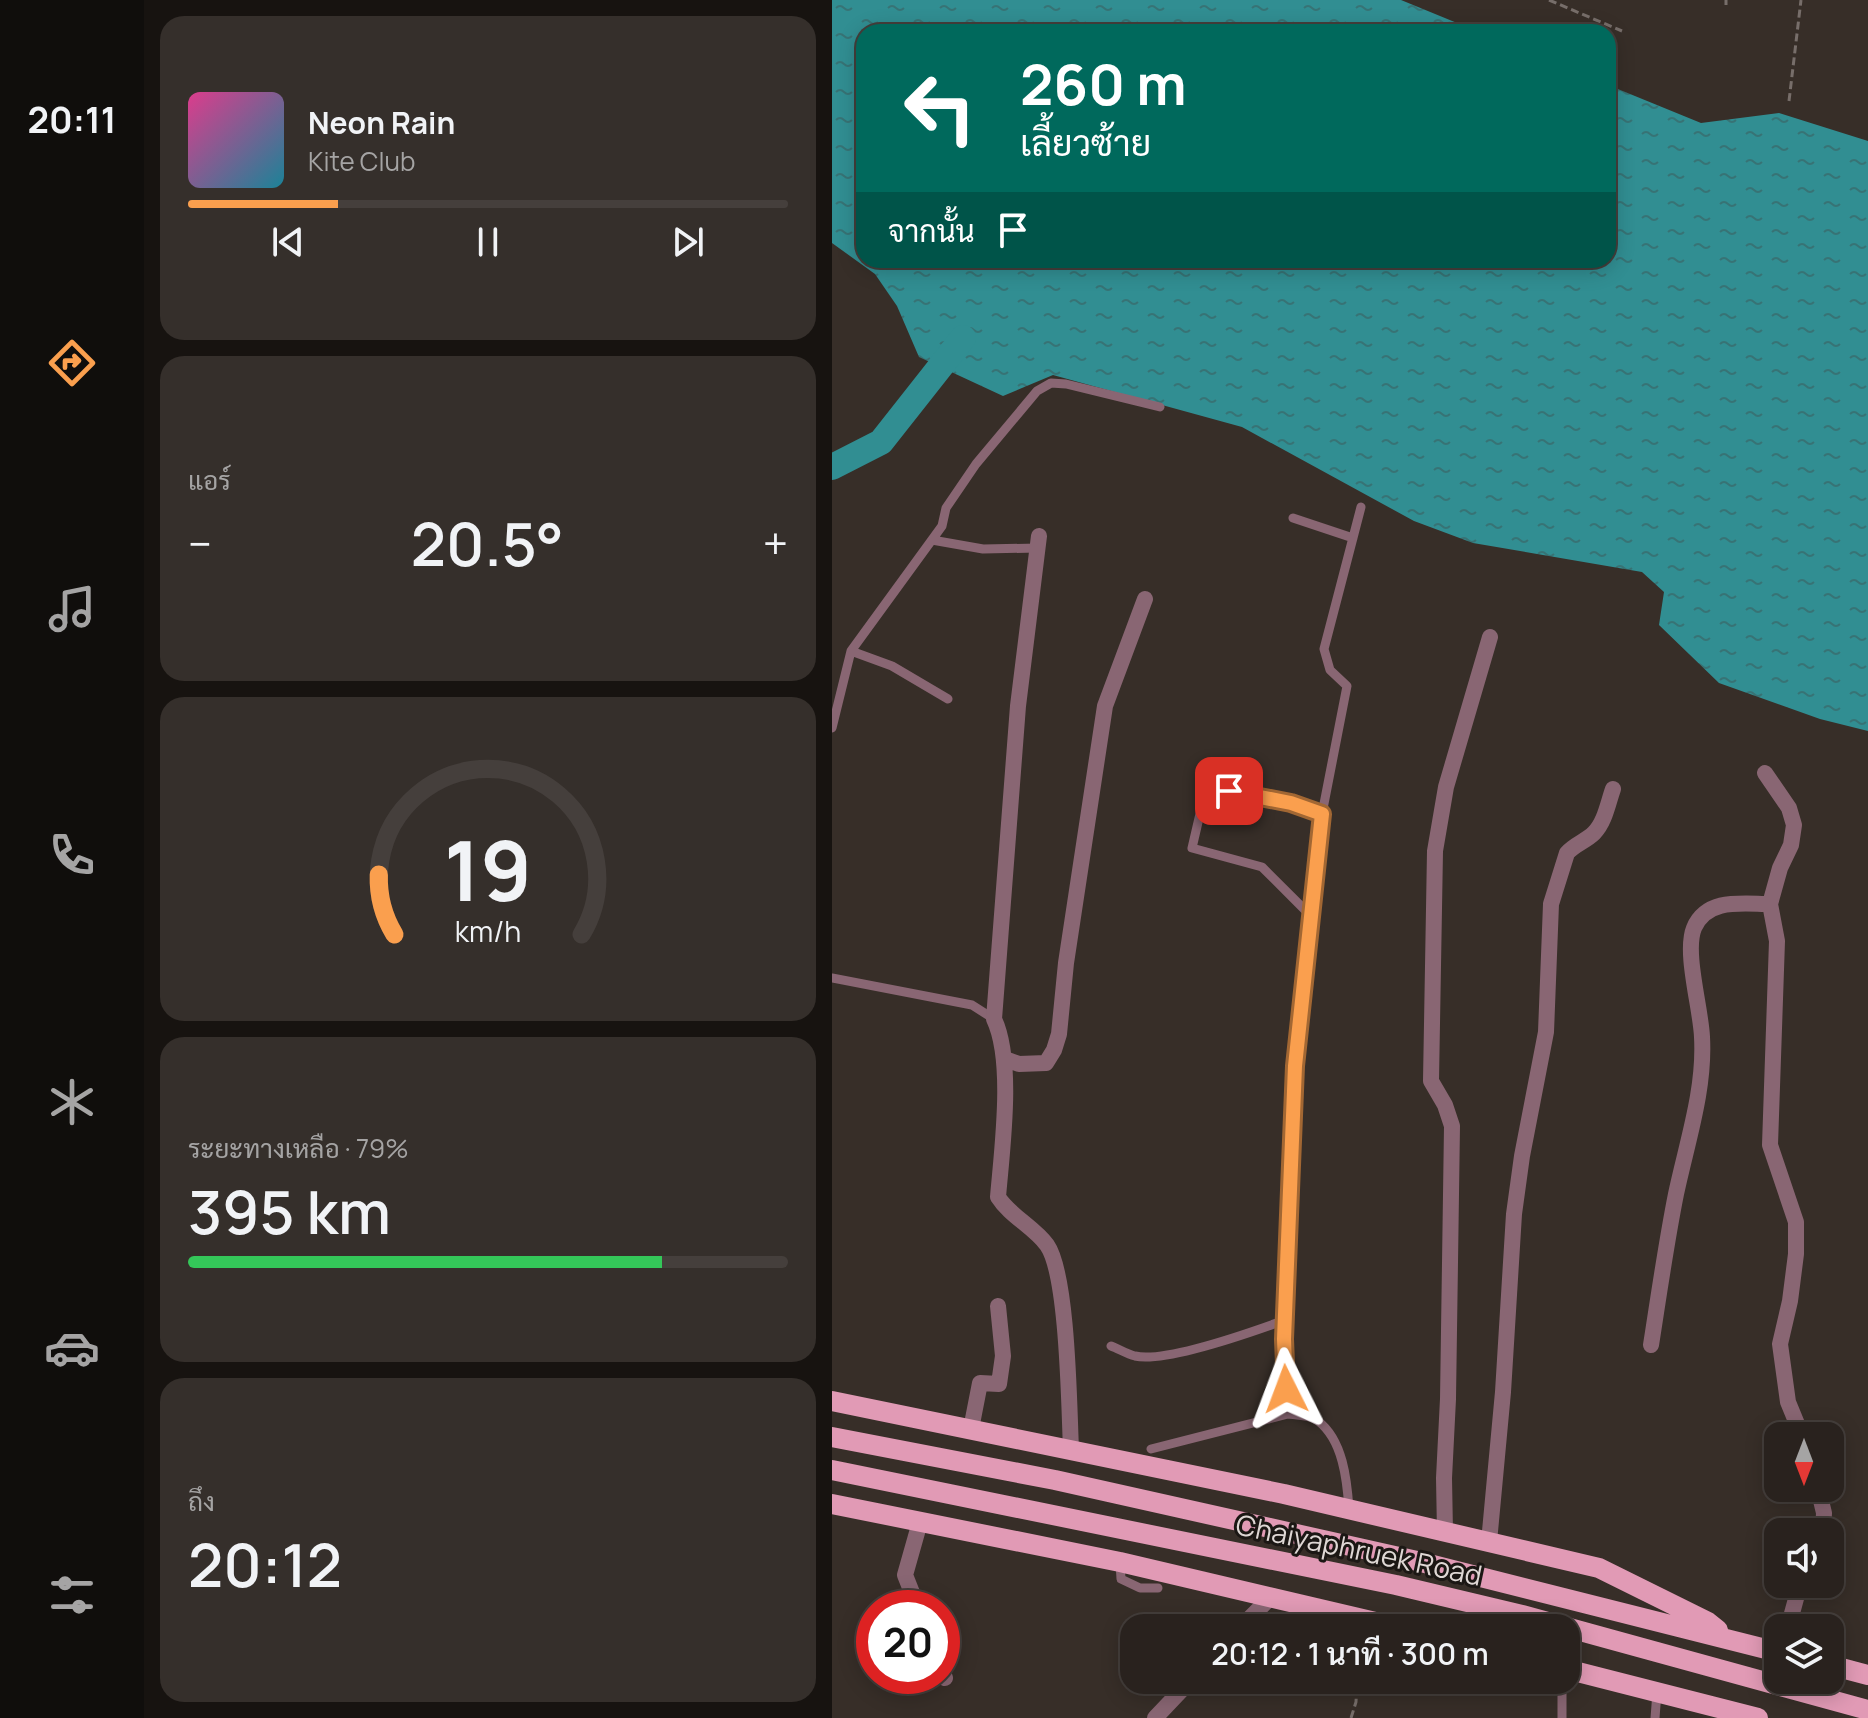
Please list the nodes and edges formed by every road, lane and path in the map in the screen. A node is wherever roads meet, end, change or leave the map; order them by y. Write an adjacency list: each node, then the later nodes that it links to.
1 (1549, 0): 3 (path)
2 (1801, 0): 6 (path)
3 (1606, 24)
4 (1616, 28): 5 (path)
5 (1622, 31)
6 (1789, 101)
7 (1160, 407): 11 (lane)
8 (1361, 507): 10 (lane)
9 (1293, 518): 10 (lane)
10 (1353, 538): 20 (lane)
11 (932, 540): 12 (lane); 15 (lane)
12 (1039, 542): 24 (street)
13 (1145, 599): 25 (street)
14 (1490, 637): 41 (street)
15 (851, 651): 16 (lane); 17 (lane)
16 (948, 699)
17 (832, 728)
18 (1765, 773): 21 (street)
19 (1613, 789): 42 (street)
20 (1322, 814): 22 (lane); 22 (lane)
21 (1770, 904): 28 (street); 32 (street)
22 (1310, 915): 27 (lane)
23 (832, 978): 24 (lane)
24 (994, 1019): 25 (street)
25 (1005, 1059): 35 (street)
26 (998, 1306): 33 (street)
27 (1285, 1320): 29 (lane); 31 (lane)
28 (1651, 1345)
29 (1111, 1346)
30 (832, 1401): 33 (main road, Chaiyaphruek Road)
31 (1288, 1414): 36 (lane); 39 (lane)
32 (1796, 1422)
33 (971, 1429): 35 (main road, Chaiyaphruek Road)
34 (832, 1437): 49 (main road, Chaiyaphruek Road)
35 (1071, 1449): 39 (main road, Chaiyaphruek Road)
36 (1151, 1449)
37 (832, 1470): 58 (main road, Chaiyaphruek Road)
38 (832, 1504): 40 (main road)
39 (1349, 1509): 41 (main road, Chaiyaphruek Road)
40 (920, 1522): 43 (main road); 45 (street)
41 (1445, 1532): 42 (main road, Chaiyaphruek Road)
42 (1489, 1542): 49 (main road, Chaiyaphruek Road)
43 (1120, 1562): 44 (lane); 46 (main road)
44 (1158, 1588)
45 (911, 1590)
46 (1272, 1596): 47 (street); 48 (main road)
47 (1254, 1614)
48 (1345, 1614)
49 (1728, 1638): 50 (main road, Chaiyaphruek Road)
50 (1764, 1648)
51 (1844, 1669): 53 (main road)
52 (1580, 1673): 54 (main road)
53 (1868, 1675)
54 (1657, 1692): 64 (lane); 65 (main road)
55 (1178, 1694): 61 (street)
56 (1356, 1694): 62 (path)
57 (1562, 1694): 63 (lane)
58 (1836, 1701): 59 (main road, Chaiyaphruek Road); 60 (main road)
59 (1868, 1710)
60 (1868, 1717)
61 (1155, 1718)
62 (1351, 1718)
63 (1562, 1718)
64 (1655, 1718)
65 (1758, 1718)

